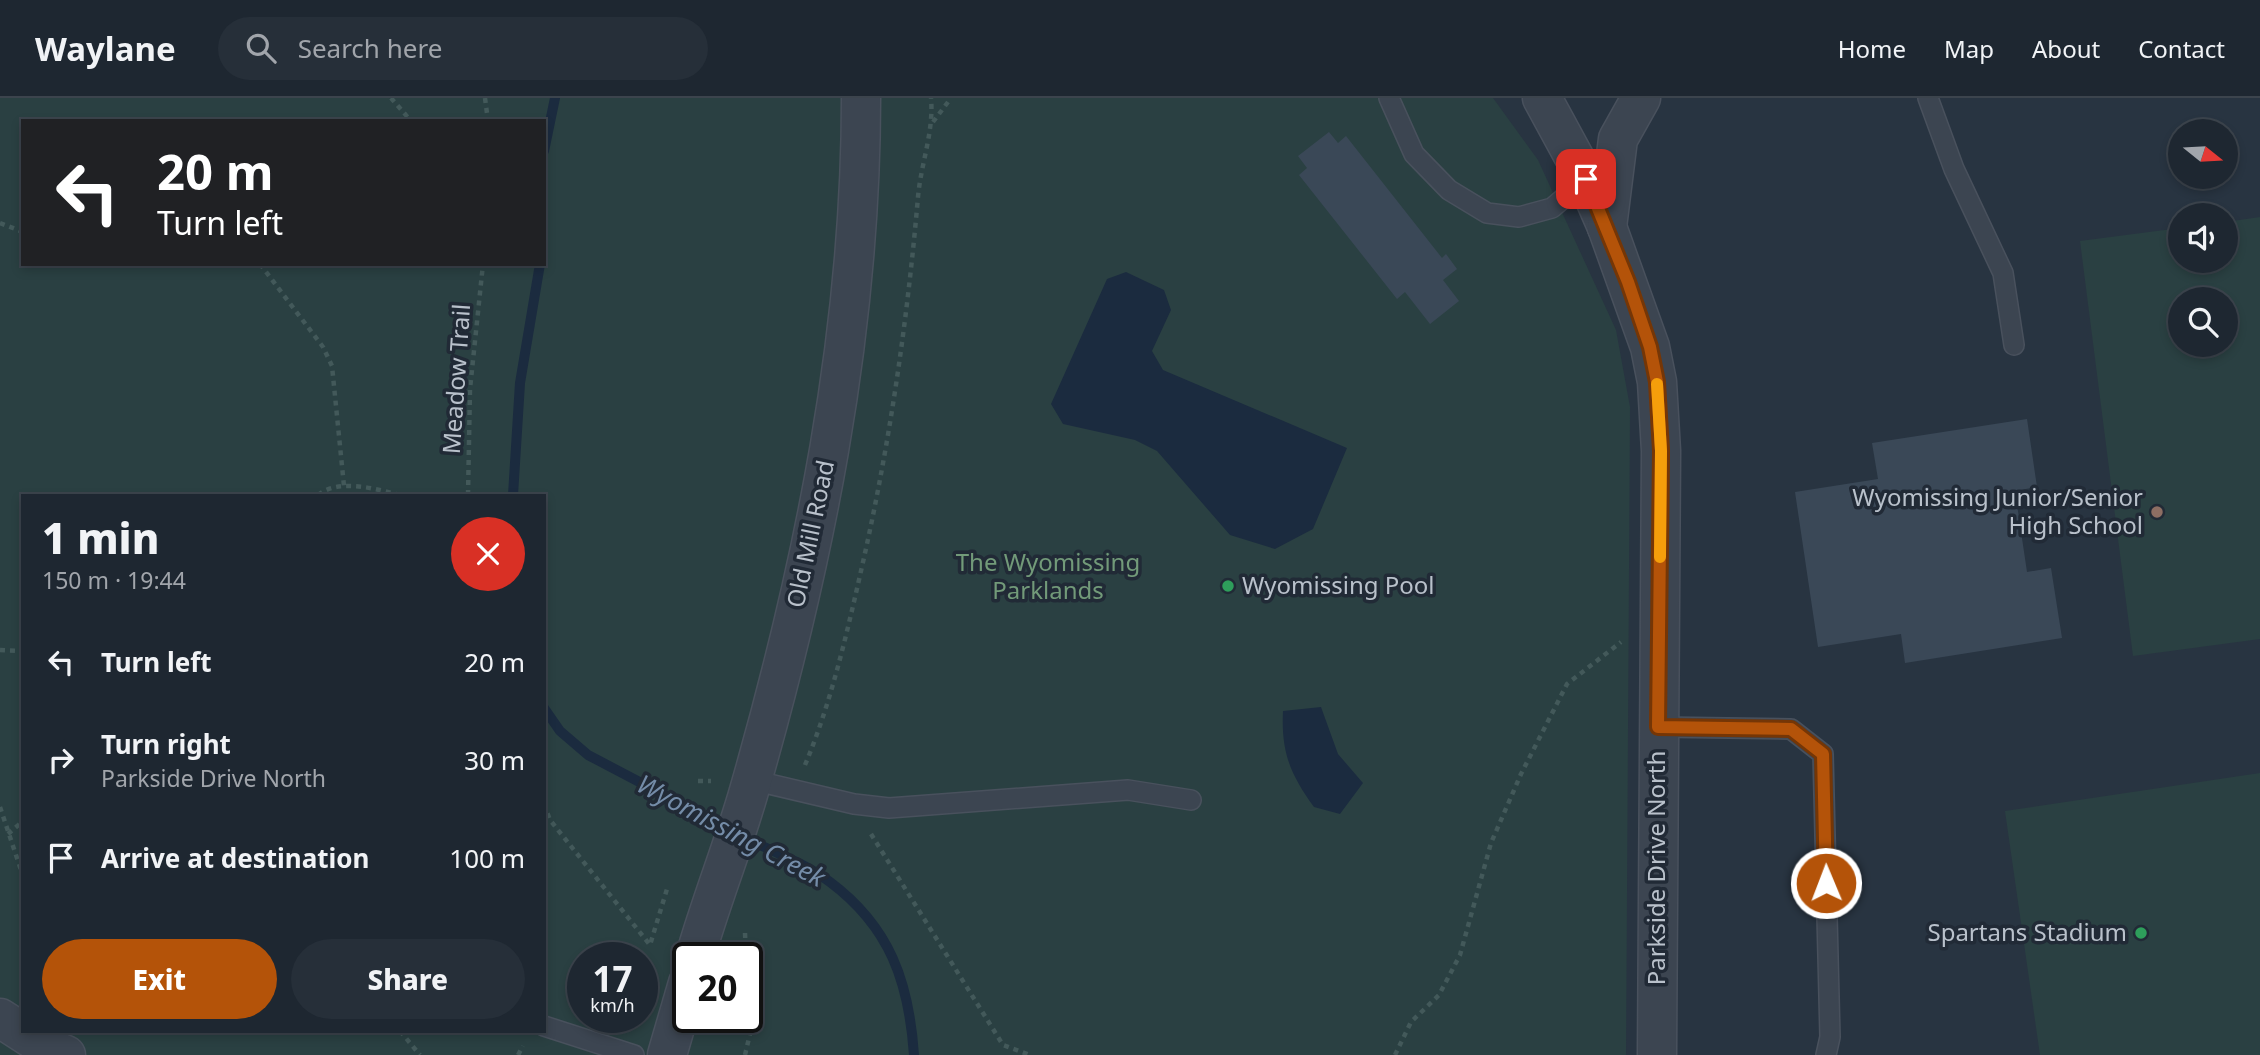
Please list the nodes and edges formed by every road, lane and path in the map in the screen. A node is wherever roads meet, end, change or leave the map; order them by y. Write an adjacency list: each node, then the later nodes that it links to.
1 (391, 98): 10 (path)
2 (485, 98): 11 (path)
3 (861, 98): 30 (street, Old Mill Road)
4 (931, 98): 12 (path)
5 (951, 98): 12 (path)
6 (1389, 98): 13 (lane)
7 (1542, 98): 13 (street, Parkside Drive North)
8 (1641, 98): 15 (street, Parkside Drive North)
9 (1928, 98): 19 (lane)
10 (409, 119)
11 (488, 119)
12 (933, 123): 28 (path)
13 (1586, 179): 15 (street, Parkside Drive North)
14 (0, 223): 16 (path)
15 (1607, 228): 24 (street, Parkside Drive North)
16 (21, 231)
17 (262, 266): 20 (path)
18 (483, 266): 23 (path, Meadow Trail)
19 (2014, 345)
20 (344, 486): 21 (path); 22 (path)
21 (320, 494)
22 (394, 494)
23 (468, 494)
24 (1658, 640): 27 (street, Parkside Drive North); 53 (path)
25 (0, 650): 26 (path)
26 (21, 651)
27 (1658, 727): 54 (street, Parkside Drive North); 55 (lane)
28 (803, 769)
29 (698, 781): 30 (path)
30 (750, 788): 32 (lane); 40 (street, Old Mill Road)
31 (1191, 800): 32 (lane)
32 (854, 804): 52 (path)
33 (0, 807): 36 (path)
34 (547, 821): 38 (path)
35 (21, 823): 36 (path)
36 (8, 834): 37 (path)
37 (21, 870)
38 (667, 889)
39 (746, 932): 41 (path)
40 (699, 942)
41 (746, 942)
42 (0, 1018): 47 (street)
43 (546, 1027): 49 (lane)
44 (402, 1033): 48 (path)
45 (673, 1033): 50 (street)
46 (750, 1033): 51 (path)
47 (41, 1052)
48 (420, 1055)
49 (634, 1055)
50 (667, 1055)
51 (745, 1055)
52 (1030, 1055)
53 (1395, 1055)
54 (1657, 1055)
55 (1826, 1055)

